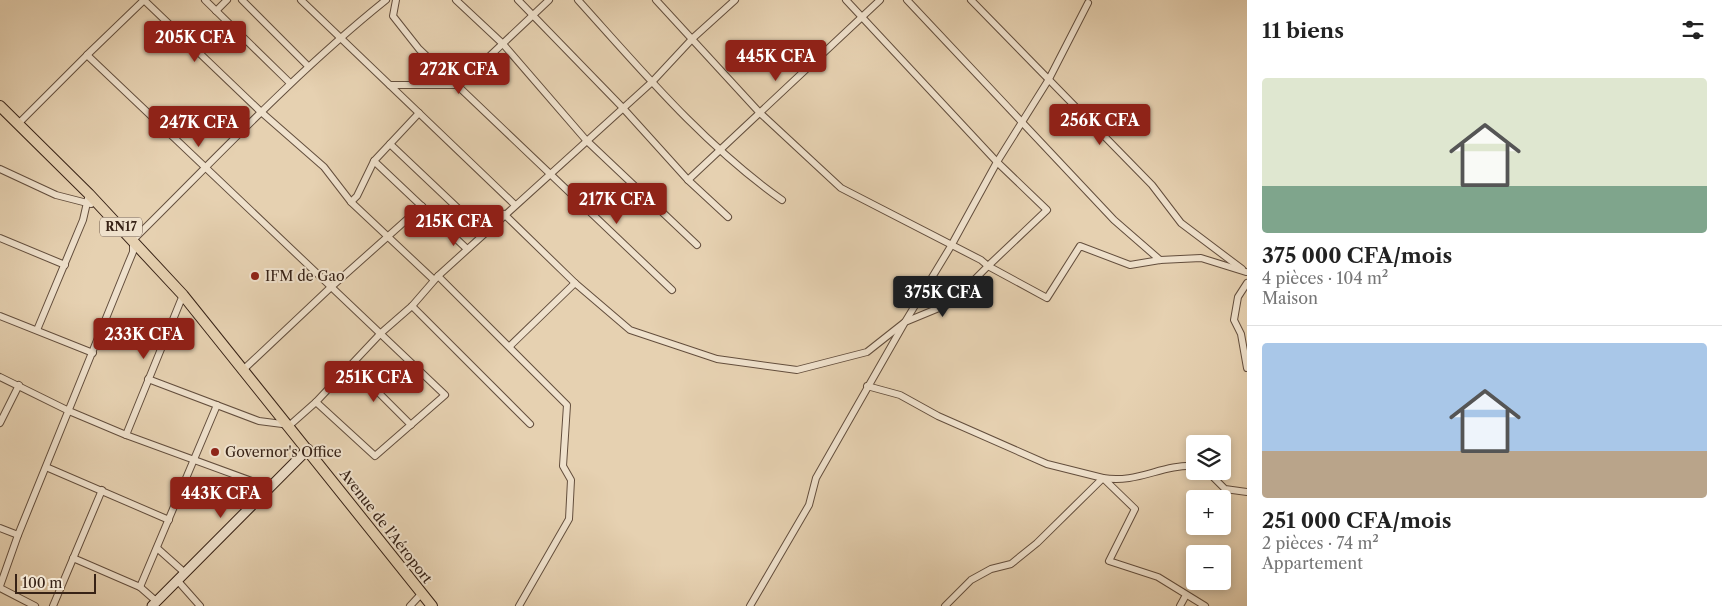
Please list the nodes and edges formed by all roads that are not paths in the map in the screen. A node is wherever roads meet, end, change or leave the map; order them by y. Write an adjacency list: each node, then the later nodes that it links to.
1 (144, 0): 25 (street); 34 (street)
2 (205, 0): 19 (street)
3 (227, 0): 19 (street)
4 (242, 0): 26 (street)
5 (302, 0): 22 (street)
6 (386, 0): 22 (street)
7 (396, 0): 31 (street)
8 (456, 0): 24 (street)
9 (518, 0): 20 (street)
10 (549, 0): 20 (street)
11 (578, 0): 28 (street)
12 (656, 0): 23 (street)
13 (735, 0): 23 (street)
14 (846, 0): 21 (street)
15 (880, 0): 21 (street)
16 (907, 0): 37 (street)
17 (971, 0): 27 (street)
18 (1088, 3): 27 (street)
19 (216, 11): 29 (street)
20 (533, 15): 24 (street); 33 (street)
21 (861, 18): 35 (street); 43 (street)
22 (339, 38): 26 (street); 30 (street)
23 (693, 38): 28 (street); 35 (street)
24 (503, 44): 31 (street); 39 (street)
25 (87, 55): 38 (street); 44 (street)
26 (308, 66): 29 (street)
27 (1049, 79): 37 (street); 65 (street)
28 (652, 82): 33 (street); 41 (street)
29 (290, 83): 34 (street)
30 (390, 85): 31 (street); 36 (street)
31 (459, 85): 46 (street)
32 (1, 107): 38 (main road, Avenue de l'Aéroport / RN17)
33 (622, 107): 39 (street); 47 (street)
34 (260, 111): 44 (street); 50 (street)
35 (759, 112): 41 (street); 60 (street)
36 (419, 113): 40 (street); 51 (street)
37 (1022, 122): 43 (street); 62 (street)
38 (18, 124): 49 (main road, Avenue de l'Aéroport / RN17)
39 (586, 140): 46 (street); 59 (street)
40 (390, 144): 42 (street); 55 (street)
41 (719, 152): 47 (street); 48 (street)
42 (374, 161): 50 (street); 52 (street)
43 (997, 162): 60 (street); 64 (street)
44 (205, 168): 58 (street); 69 (street)
45 (0, 169): 49 (street)
46 (548, 174): 51 (street); 70 (street)
47 (688, 180): 54 (street)
48 (782, 200)
49 (91, 201): 58 (main road, Avenue de l'Aéroport / RN17); 63 (street)
50 (351, 202): 56 (street)
51 (514, 204): 53 (street)
52 (422, 206): 56 (street); 61 (street)
53 (504, 214): 55 (street); 67 (street)
54 (728, 217)
55 (484, 234): 61 (street)
56 (388, 237): 66 (street); 69 (street)
57 (0, 238): 63 (street)
58 (133, 240): 71 (main road, Avenue de l'Aéroport / RN17); 78 (street)
59 (697, 245)
60 (952, 246): 64 (street); 74 (street)
61 (467, 249): 66 (street)
62 (1160, 260): 64 (street); 65 (street)
63 (65, 265): 75 (street)
64 (988, 266): 74 (street)
65 (1246, 272)
66 (436, 278): 72 (street); 77 (street)
67 (575, 283): 74 (street); 77 (street)
68 (1247, 283): 80 (street)
69 (330, 288): 76 (street); 81 (street)
70 (672, 290)
71 (183, 294): 81 (main road, Avenue de l'Aéroport / RN17); 83 (street)
72 (412, 306): 76 (street); 90 (street)
73 (0, 316): 75 (street)
74 (905, 322): 85 (street)
75 (37, 330): 78 (street)
76 (381, 333): 79 (street); 92 (street)
77 (510, 346): 115 (street)
78 (93, 353): 88 (street)
79 (352, 366): 86 (street); 92 (street)
80 (1247, 368)
81 (243, 370): 91 (main road, Avenue de l'Aéroport / RN17)
82 (0, 377): 84 (street)
83 (148, 379): 87 (street); 93 (street)
84 (19, 385): 88 (street); 89 (street)
85 (867, 386): 98 (street); 121 (street)
86 (316, 402): 91 (street); 92 (street)
87 (217, 405): 91 (street); 95 (street)
88 (69, 411): 93 (street); 97 (street)
89 (0, 423)
90 (530, 424)
91 (290, 425): 94 (main road, Avenue de l'Aéroport / RN17)
92 (411, 425)
93 (126, 435): 95 (street)
94 (308, 449): 100 (street); 112 (main road, Avenue de l'Aéroport / RN17)
95 (194, 461): 100 (street); 103 (street)
96 (1186, 465): 98 (street)
97 (46, 467): 101 (street); 105 (street)
98 (1103, 478): 113 (street); 122 (street)
99 (1216, 480): 102 (street)
100 (268, 487): 108 (street)
101 (102, 490): 103 (street); 107 (street)
102 (1247, 492)
103 (169, 520): 106 (street)
104 (0, 528): 105 (street)
105 (18, 535): 110 (street)
106 (157, 548): 108 (street); 111 (street)
107 (73, 558): 111 (street); 117 (street)
108 (185, 572): 109 (street)
109 (177, 580): 114 (street); 118 (street)
110 (0, 587): 116 (street)
111 (140, 587): 114 (street)
112 (422, 593): 119 (street); 120 (main road, Avenue de l'Aéroport / RN17)
113 (1186, 595): 123 (street); 124 (street)
114 (154, 604)
115 (517, 605)
116 (36, 606)
117 (53, 606)
118 (200, 606)
119 (410, 606)
120 (432, 606)
121 (750, 606)
122 (945, 606)
123 (1180, 606)
124 (1204, 606)

